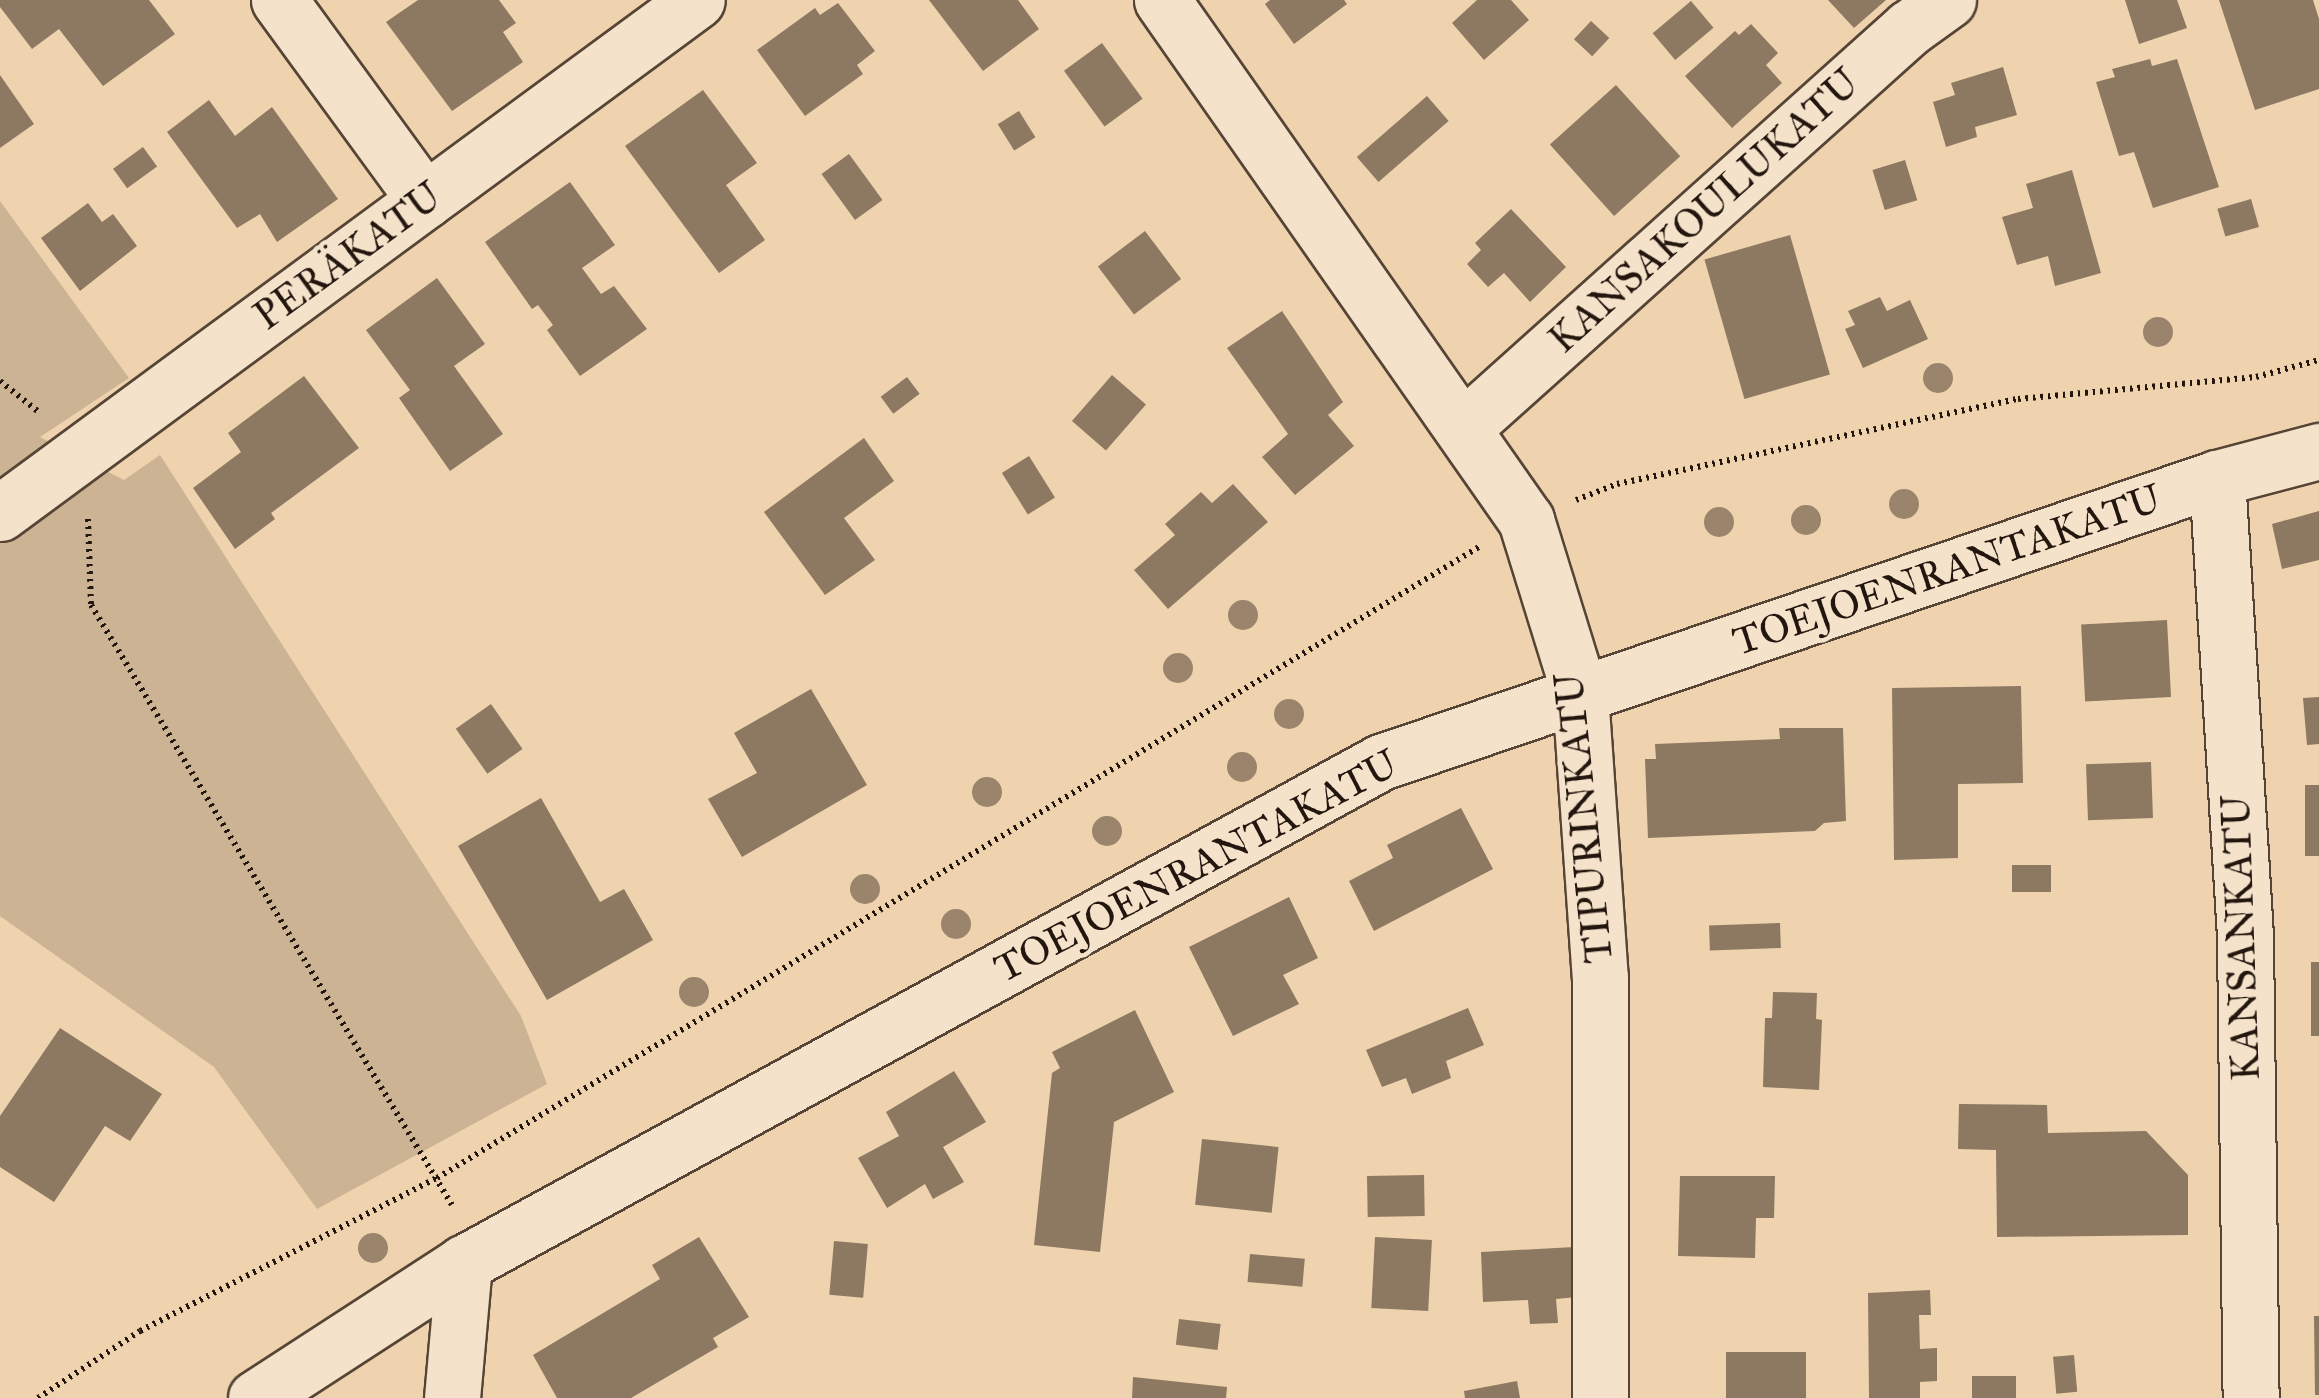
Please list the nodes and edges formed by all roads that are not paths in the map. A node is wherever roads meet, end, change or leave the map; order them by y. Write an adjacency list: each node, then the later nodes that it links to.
1 (279, 0): 5 (street)
2 (697, 0): 5 (street, PERÄKATU)
3 (1162, 0): 6 (street, TIPURINKATU)
4 (1948, 0): 6 (street, KANSAKOULUKATU)
5 (426, 200): 9 (street, PERÄKATU)
6 (1464, 427): 10 (street, TIPURINKATU)
7 (2319, 451): 8 (street, TOEJOENRANTAKATU)
8 (2217, 478): 10 (street, TOEJOENRANTAKATU); 15 (street, KANSANKATU)
9 (0, 513)
10 (1580, 694): 11 (street, TOEJOENRANTAKATU); 14 (street, TIPURINKATU)
11 (472, 1258): 12 (street, TOEJOENRANTAKATU); 13 (street)
12 (256, 1398)
13 (452, 1398)
14 (1600, 1398)
15 (2251, 1398)

